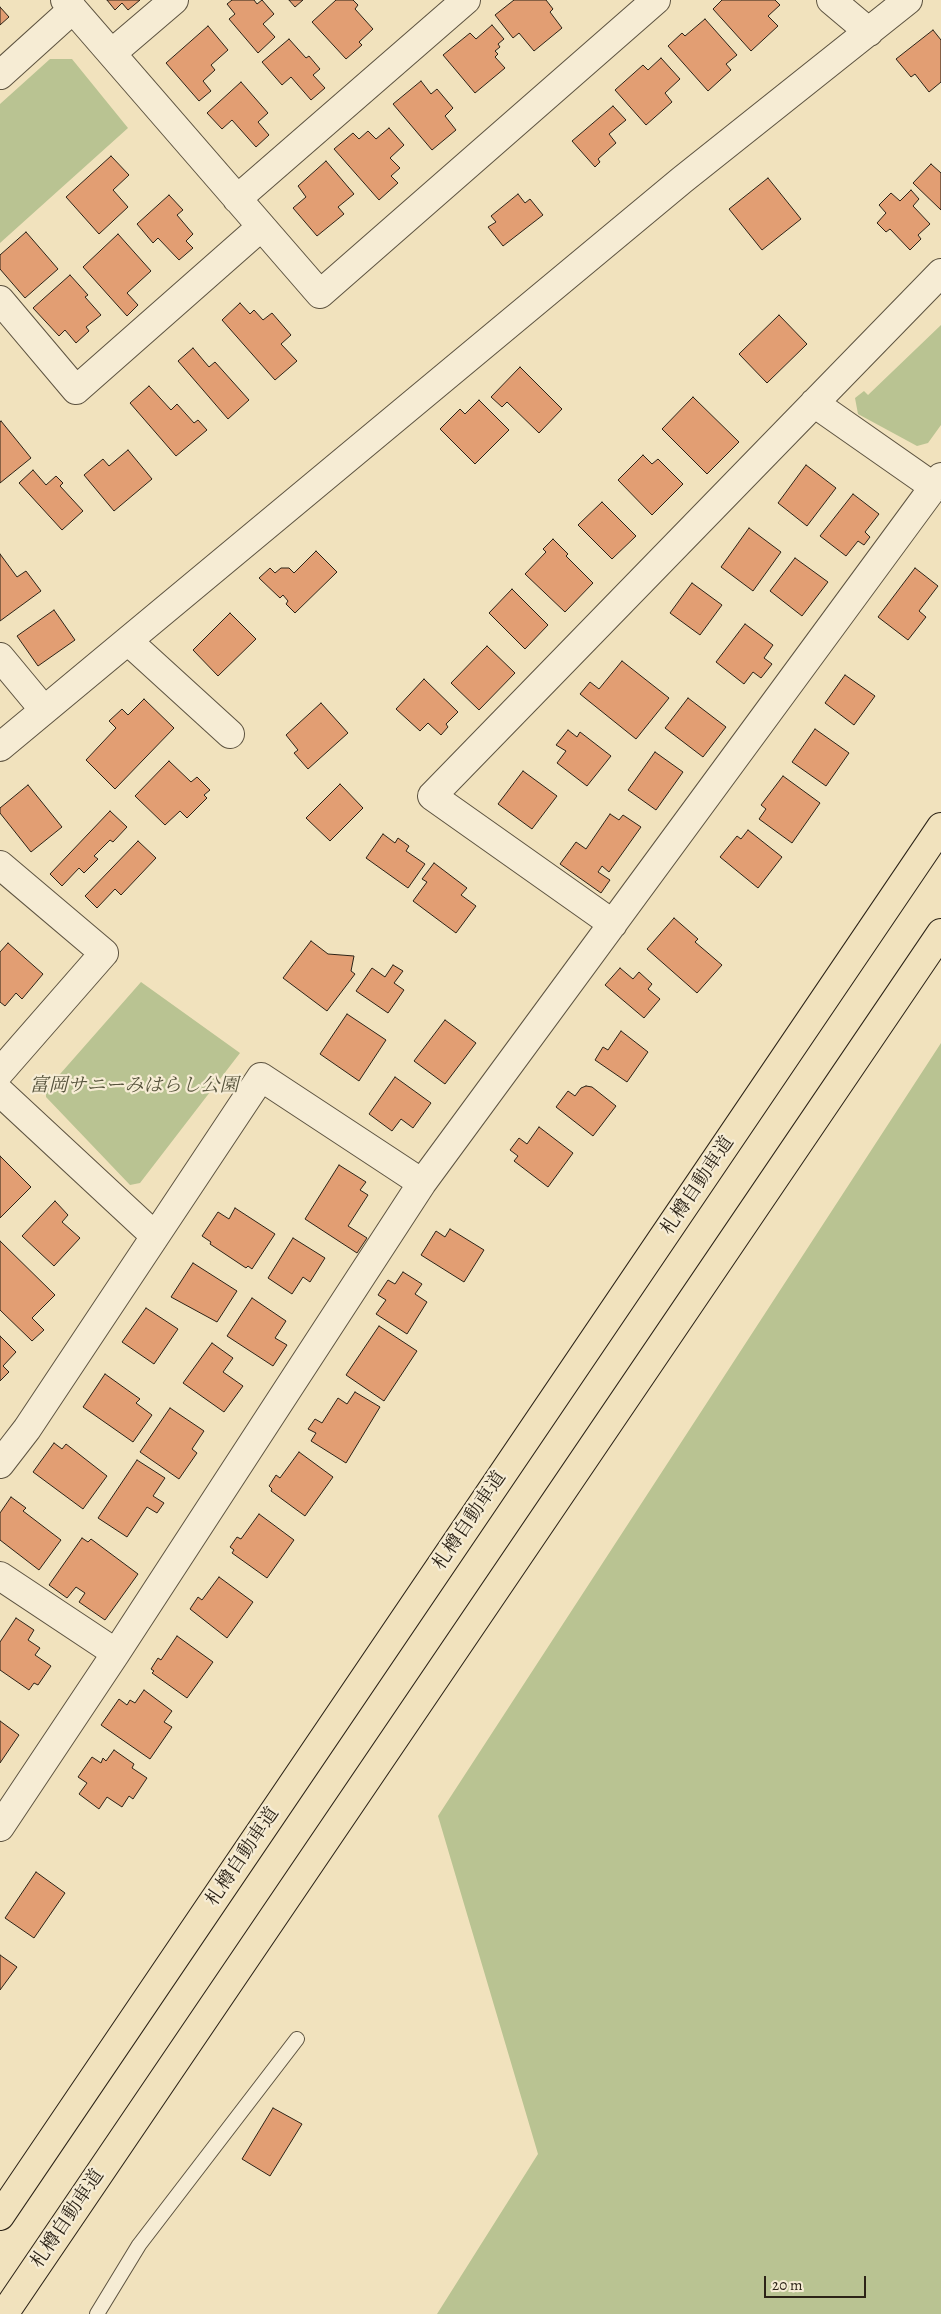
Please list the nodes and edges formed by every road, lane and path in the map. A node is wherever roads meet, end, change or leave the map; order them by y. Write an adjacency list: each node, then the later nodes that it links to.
1 (174, 0): 8 (street)
2 (466, 0): 10 (street)
3 (656, 0): 11 (street)
4 (831, 0): 7 (street)
5 (908, 0): 7 (street)
6 (69, 4): 8 (street); 9 (street)
7 (869, 32): 16 (street)
8 (112, 54): 10 (street)
9 (0, 75)
10 (237, 199): 11 (street)
11 (261, 227): 13 (street)
12 (941, 273): 14 (street)
13 (0, 300)
14 (814, 403): 15 (street); 23 (street)
15 (937, 482): 23 (street)
16 (128, 641): 18 (street); 19 (street)
17 (0, 657): 18 (street)
18 (44, 710): 20 (street)
19 (230, 734)
20 (0, 747)
21 (941, 827): 34 (highway, 札樽自動車道)
22 (0, 865): 25 (street)
23 (613, 924): 27 (street)
24 (941, 933): 35 (highway, 札樽自動車道)
25 (0, 1072)
26 (0, 1092): 28 (street)
27 (422, 1183): 28 (street); 31 (street)
28 (155, 1236): 29 (street)
29 (0, 1464)
30 (0, 1576): 31 (street)
31 (116, 1653): 32 (street)
32 (0, 1827)
33 (297, 2039): 36 (lane)
34 (0, 2216)
35 (4, 2314)
36 (97, 2314)

